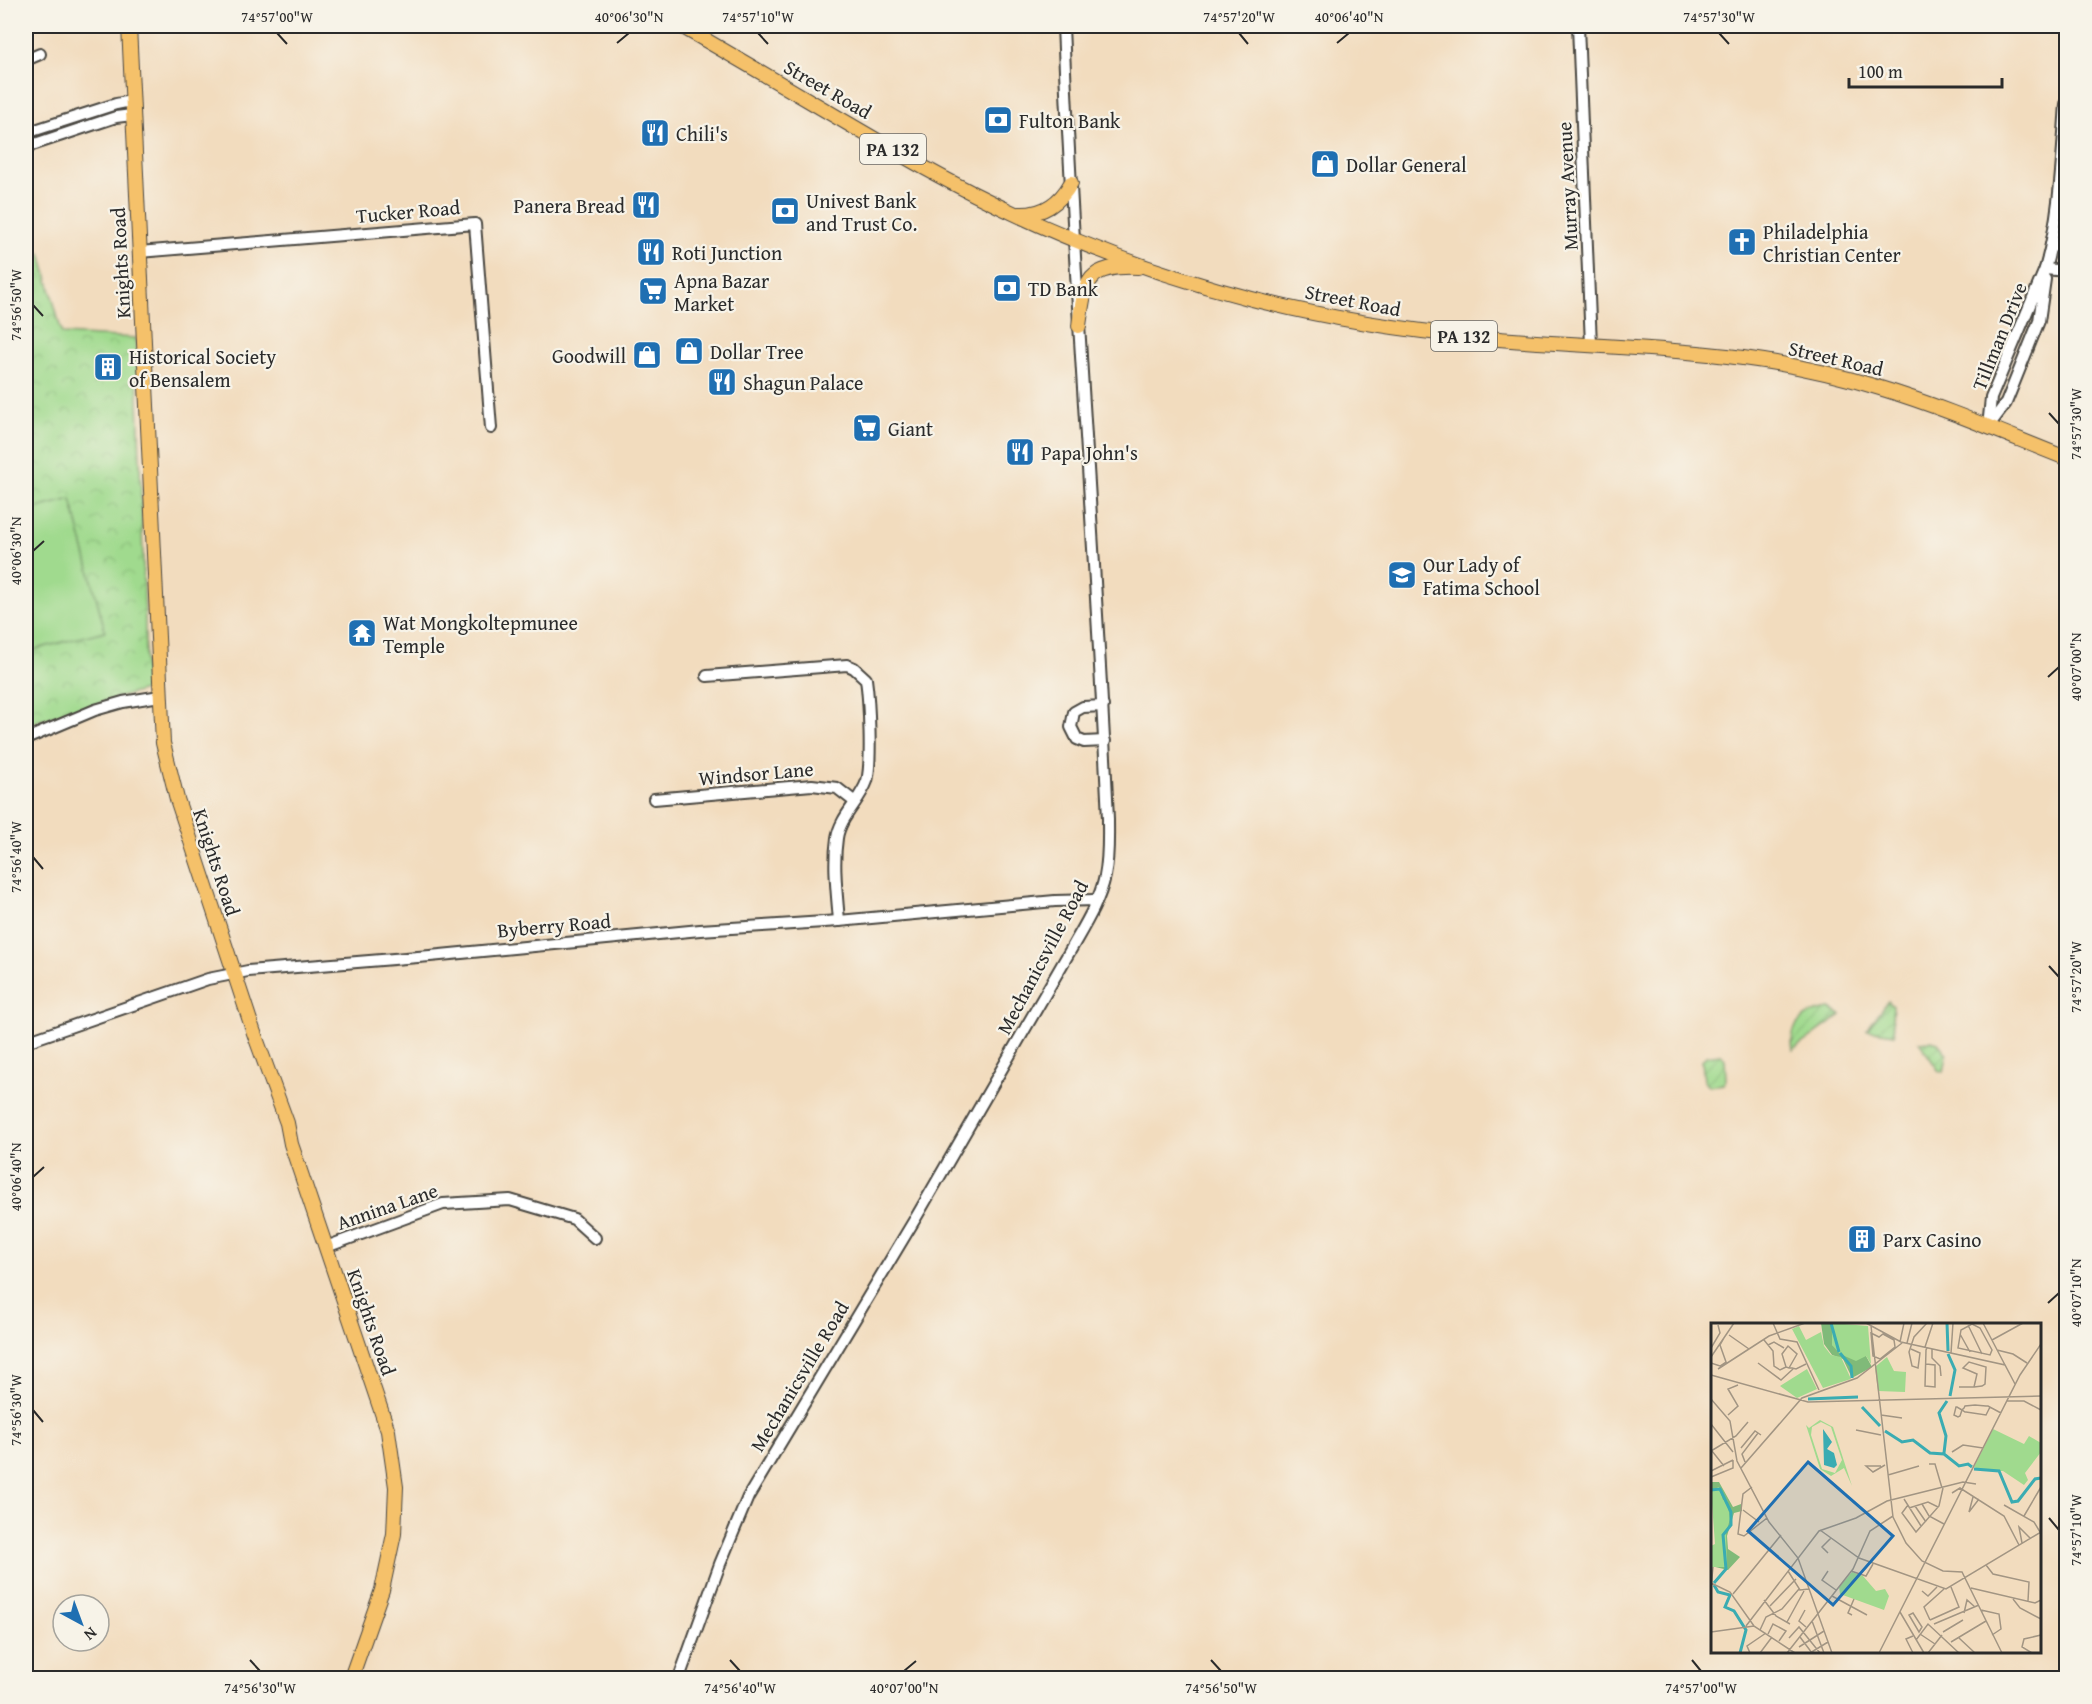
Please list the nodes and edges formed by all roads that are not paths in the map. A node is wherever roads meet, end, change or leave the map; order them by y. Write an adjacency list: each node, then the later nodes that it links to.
1 (129, 26): 8 (main road, Knights Road)
2 (681, 26): 12 (main road, Street Road / PA 132)
3 (1063, 26): 11 (street, Mechanicsville Road)
4 (1578, 26): 21 (street, Murray Avenue)
5 (40, 54): 6 (street)
6 (26, 60)
7 (2067, 104): 14 (street, Tillman Drive)
8 (132, 108): 9 (street); 10 (street); 16 (main road, Knights Road)
9 (26, 134)
10 (26, 147)
11 (1071, 183): 12 (main road); 13 (street, Mechanicsville Road)
12 (1017, 214): 13 (main road, Street Road / PA 132)
13 (1074, 239): 17 (main road, Street Road / PA 132); 20 (street, Mechanicsville Road)
14 (2051, 246): 15 (street); 18 (street, Tillman Drive)
15 (2067, 247)
16 (139, 252): 23 (street, Tucker Road); 26 (main road, Knights Road)
17 (1149, 268): 20 (main road); 21 (main road, Street Road / PA 132)
18 (2045, 270): 19 (street); 22 (street, Tillman Drive); 22 (street, Tillman Drive)
19 (2067, 271)
20 (1079, 326): 27 (street, Mechanicsville Road)
21 (1591, 345): 22 (main road, Street Road / PA 132)
22 (1988, 427): 24 (main road, Street Road / PA 132)
23 (491, 428)
24 (2067, 458)
25 (707, 675): 31 (street)
26 (159, 696): 28 (street); 34 (main road, Knights Road)
27 (1103, 706): 29 (street, Mechanicsville Road); 29 (street)
28 (26, 739)
29 (1105, 741): 32 (street, Mechanicsville Road)
30 (654, 799): 31 (street, Windsor Lane)
31 (855, 802): 33 (street)
32 (1096, 900): 33 (street, Byberry Road); 39 (street, Mechanicsville Road)
33 (839, 921): 34 (street, Byberry Road)
34 (234, 973): 35 (street, Byberry Road); 37 (main road, Knights Road)
35 (26, 1042)
36 (595, 1238): 37 (street, Annina Lane)
37 (326, 1247): 38 (main road, Knights Road)
38 (351, 1678)
39 (680, 1678)

